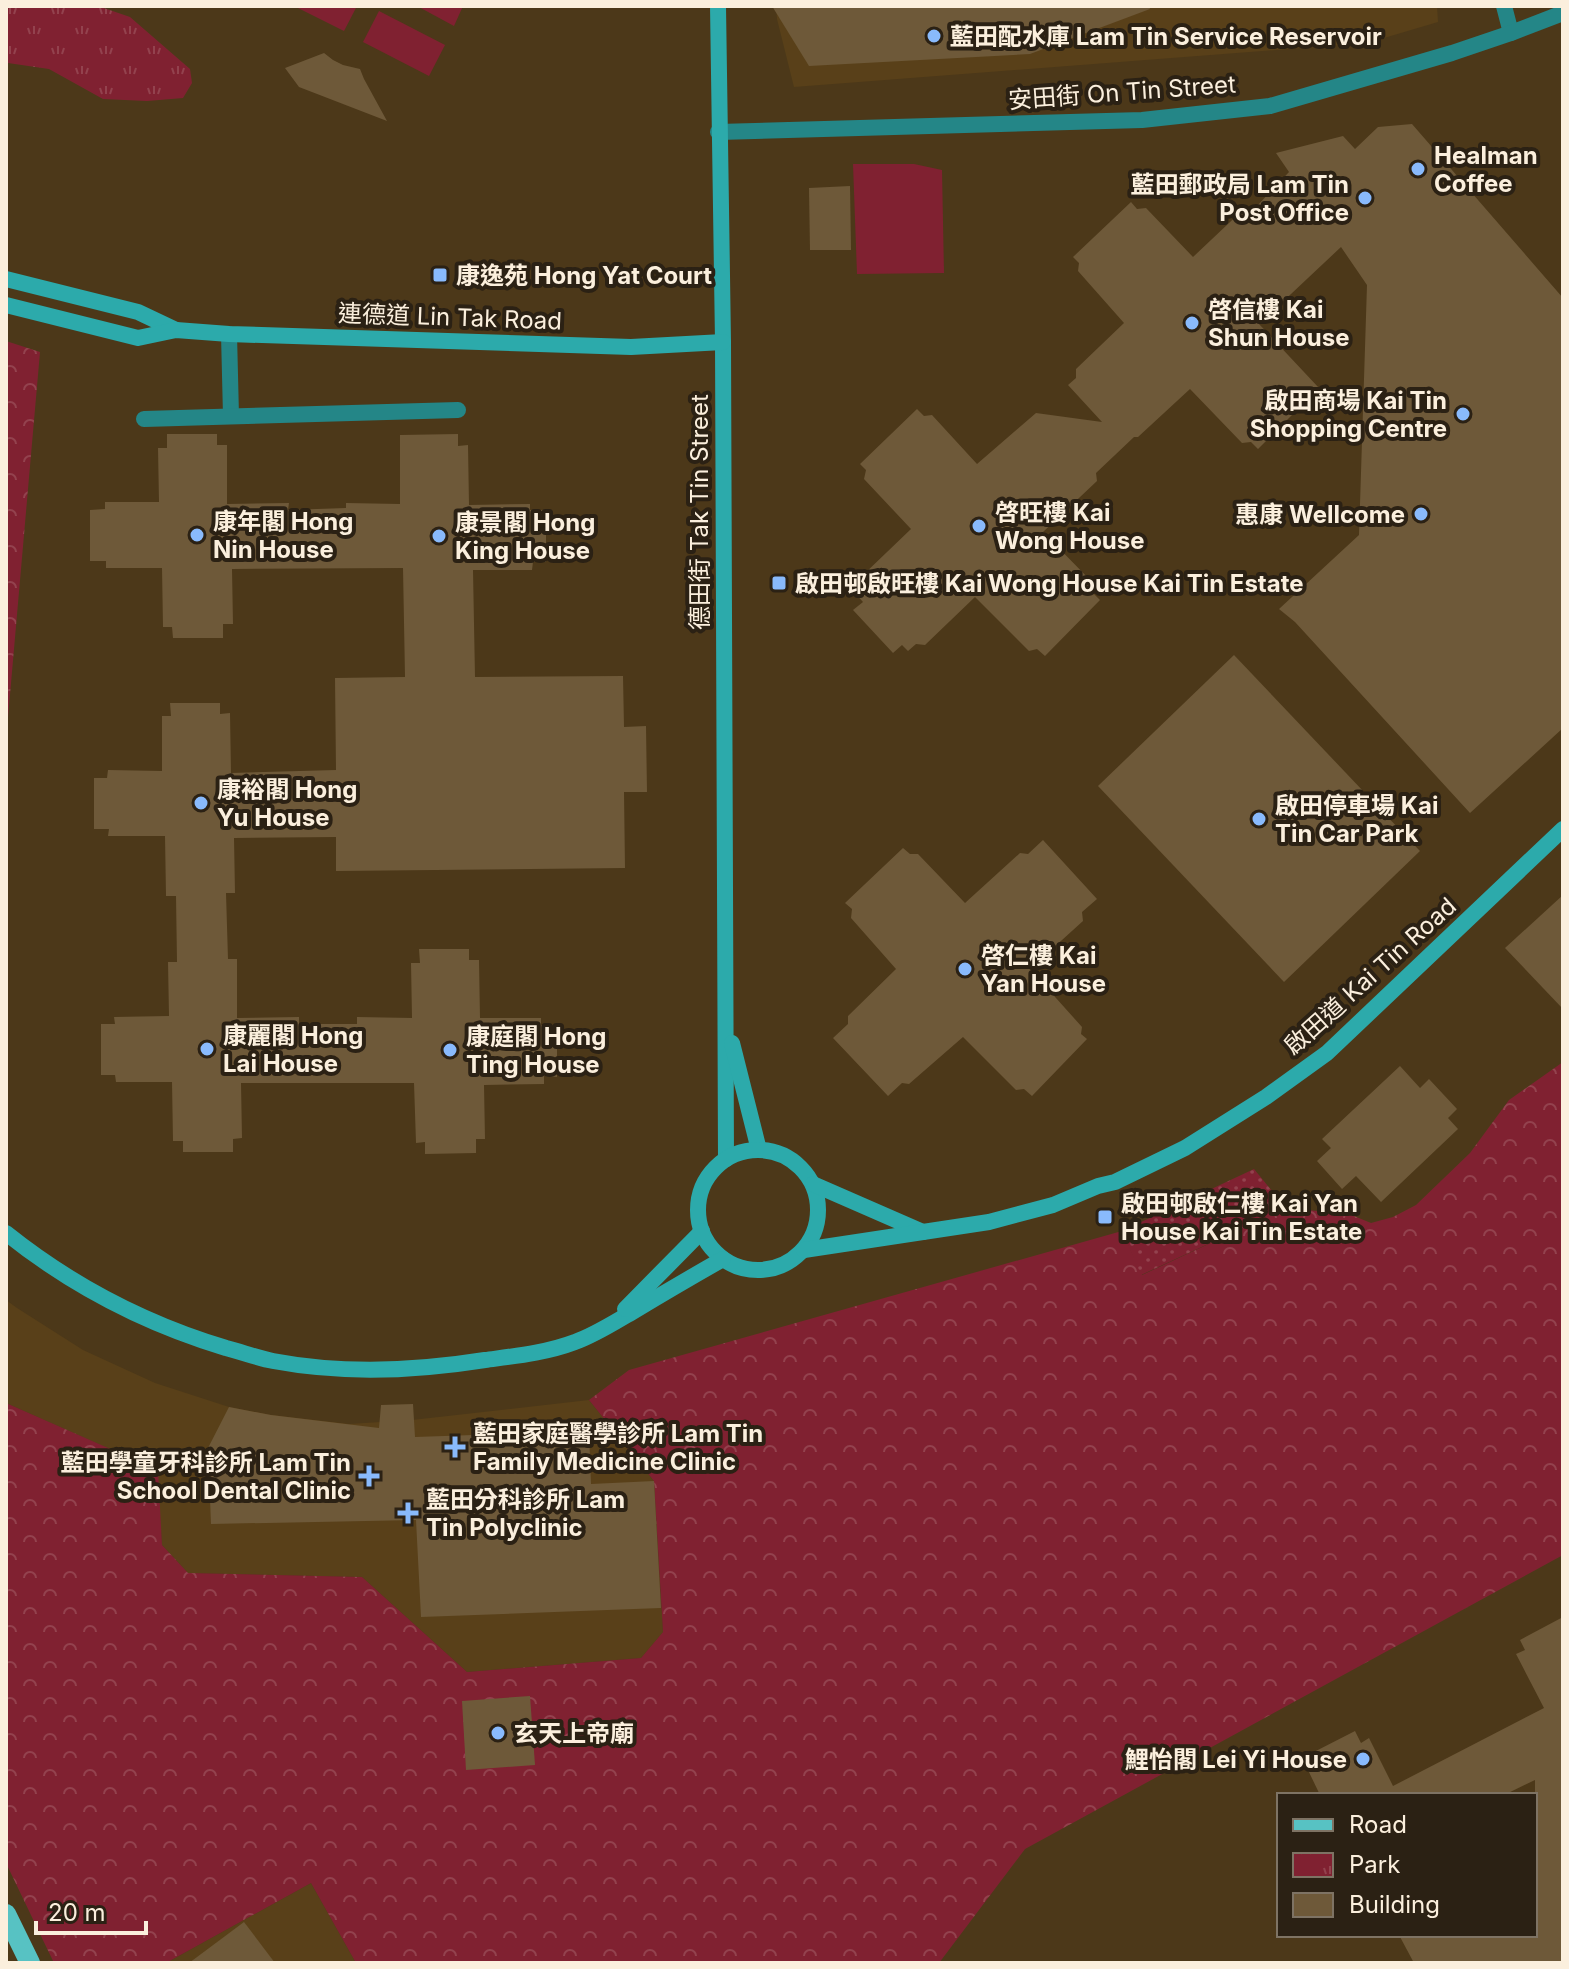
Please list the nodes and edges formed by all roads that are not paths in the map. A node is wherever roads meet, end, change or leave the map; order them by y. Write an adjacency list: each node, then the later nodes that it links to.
1 (718, 6): 5 (street, 德田街 Tak Tin Street)
2 (1504, 6): 4 (street)
3 (1563, 13): 4 (street, 安田街 On Tin Street)
4 (1511, 33): 5 (street, 安田街 On Tin Street)
5 (718, 132): 10 (street, 德田街 Tak Tin Street)
6 (6, 279): 8 (street, 連德道 Lin Tak Road)
7 (6, 305): 8 (street, 連德道 Lin Tak Road)
8 (176, 330): 9 (street, 連德道 Lin Tak Road)
9 (229, 334): 10 (street, 連德道 Lin Tak Road); 12 (street)
10 (723, 342): 15 (street, 德田街 Tak Tin Street)
11 (458, 410): 12 (street)
12 (231, 416): 13 (street)
13 (144, 419)
14 (1563, 829): 21 (street, 啟田道 Kai Tin Road)
15 (726, 1018): 16 (street, 德田街 Tak Tin Street); 17 (street, 德田街 Tak Tin Street)
16 (759, 1150): 17 (street); 18 (street)
17 (726, 1159): 19 (street)
18 (813, 1184): 21 (street); 22 (street)
19 (702, 1231): 23 (street); 24 (street)
20 (6, 1233): 24 (street)
21 (924, 1233): 22 (street, 啟田道 Kai Tin Road)
22 (804, 1250): 23 (street, 啟田道 Kai Tin Road)
23 (723, 1259): 24 (street)
24 (610, 1325)
25 (6, 1914): 26 (main road)
26 (30, 1963)

